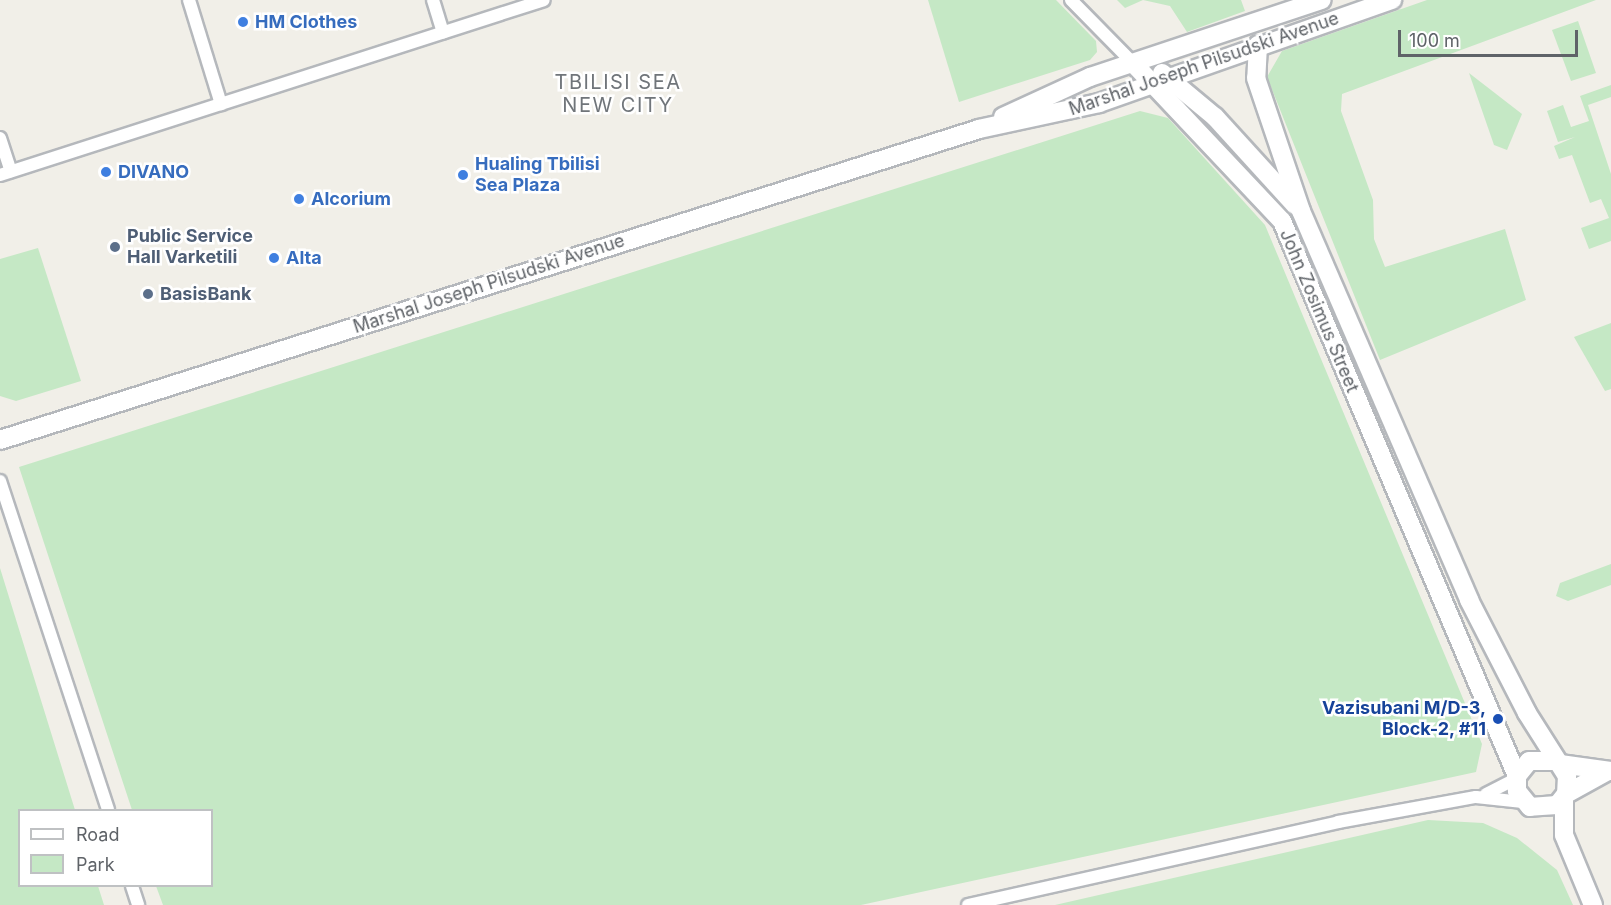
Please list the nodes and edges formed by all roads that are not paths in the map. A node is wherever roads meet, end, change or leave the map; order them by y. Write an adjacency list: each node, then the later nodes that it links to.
1 (189, 0): 11 (street)
2 (433, 0): 7 (street)
3 (544, 0): 7 (street)
4 (1071, 0): 9 (street)
5 (1322, 0): 9 (street, Marshal Joseph Pilsudski Avenue)
6 (1392, 0): 8 (street, Marshal Joseph Pilsudski Avenue)
7 (443, 33): 11 (street)
8 (1258, 45): 10 (street, Marshal Joseph Pilsudski Avenue); 15 (street, John Zosimus Street)
9 (1133, 63): 10 (street, John Zosimus Street); 12 (street, Marshal Joseph Pilsudski Avenue)
10 (1161, 80): 12 (street, Marshal Joseph Pilsudski Avenue); 15 (street, John Zosimus Street); 16 (street, John Zosimus Street)
11 (221, 104): 14 (street)
12 (979, 129): 17 (street, Marshal Joseph Pilsudski Avenue)
13 (0, 138): 14 (street)
14 (6, 173)
15 (1304, 218): 16 (street); 19 (street, John Zosimus Street)
16 (1287, 234): 21 (street, John Zosimus Street)
17 (0, 440)
18 (0, 481): 25 (street)
19 (1558, 763): 20 (street); 21 (street); 22 (street)
20 (1610, 771): 22 (street)
21 (1516, 777): 23 (street); 24 (street)
22 (1565, 796): 24 (street); 26 (street)
23 (1476, 797): 24 (street); 29 (street)
24 (1527, 805): 26 (street)
25 (108, 809)
26 (1564, 835): 30 (street)
27 (133, 887): 28 (street)
28 (138, 905)
29 (968, 905)
30 (1593, 905)

